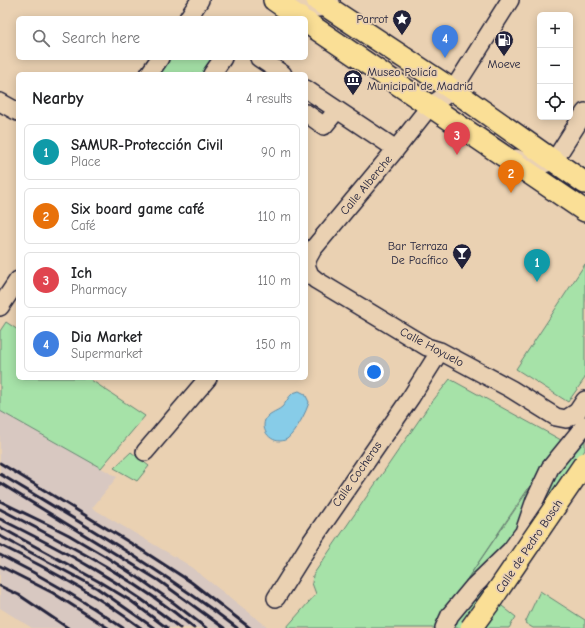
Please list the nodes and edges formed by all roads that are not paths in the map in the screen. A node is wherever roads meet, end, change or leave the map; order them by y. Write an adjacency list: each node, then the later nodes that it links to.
1 (275, 0): 3 (street); 4 (main road)
2 (510, 0): 13 (street)
3 (326, 2): 13 (main road)
4 (297, 16)
5 (308, 23): 15 (main road)
6 (159, 60): 10 (street)
7 (222, 60): 11 (street)
8 (263, 60): 9 (street)
9 (279, 67)
10 (150, 72)
11 (213, 72)
12 (308, 90): 16 (street)
13 (453, 90): 15 (street, Calle Alberche); 22 (main road)
14 (0, 102): 17 (street)
15 (430, 106): 20 (main road); 21 (street, Calle Alberche)
16 (337, 110): 19 (street); 21 (street)
17 (16, 111)
18 (585, 112): 22 (street)
19 (308, 114)
20 (486, 144): 22 (street); 24 (main road)
21 (396, 149): 25 (street, Calle Alberche)
22 (554, 161): 23 (main road)
23 (585, 183)
24 (585, 211)
25 (308, 258)
26 (308, 270): 29 (street, Calle Hoyuelo)
27 (16, 283): 28 (street)
28 (0, 306)
29 (440, 351): 31 (street, Calle Hoyuelo); 36 (street, Calle Cocheras)
30 (206, 380): 33 (street)
31 (585, 400)
32 (585, 425): 37 (street, Calle de Pedro Bosch)
33 (146, 452)
34 (585, 463): 38 (main road, Calle de Pedro Bosch, bridge)
35 (585, 479): 39 (main road, Calle de Pedro Bosch)
36 (276, 598)
37 (444, 628)
38 (471, 628)
39 (484, 628)

